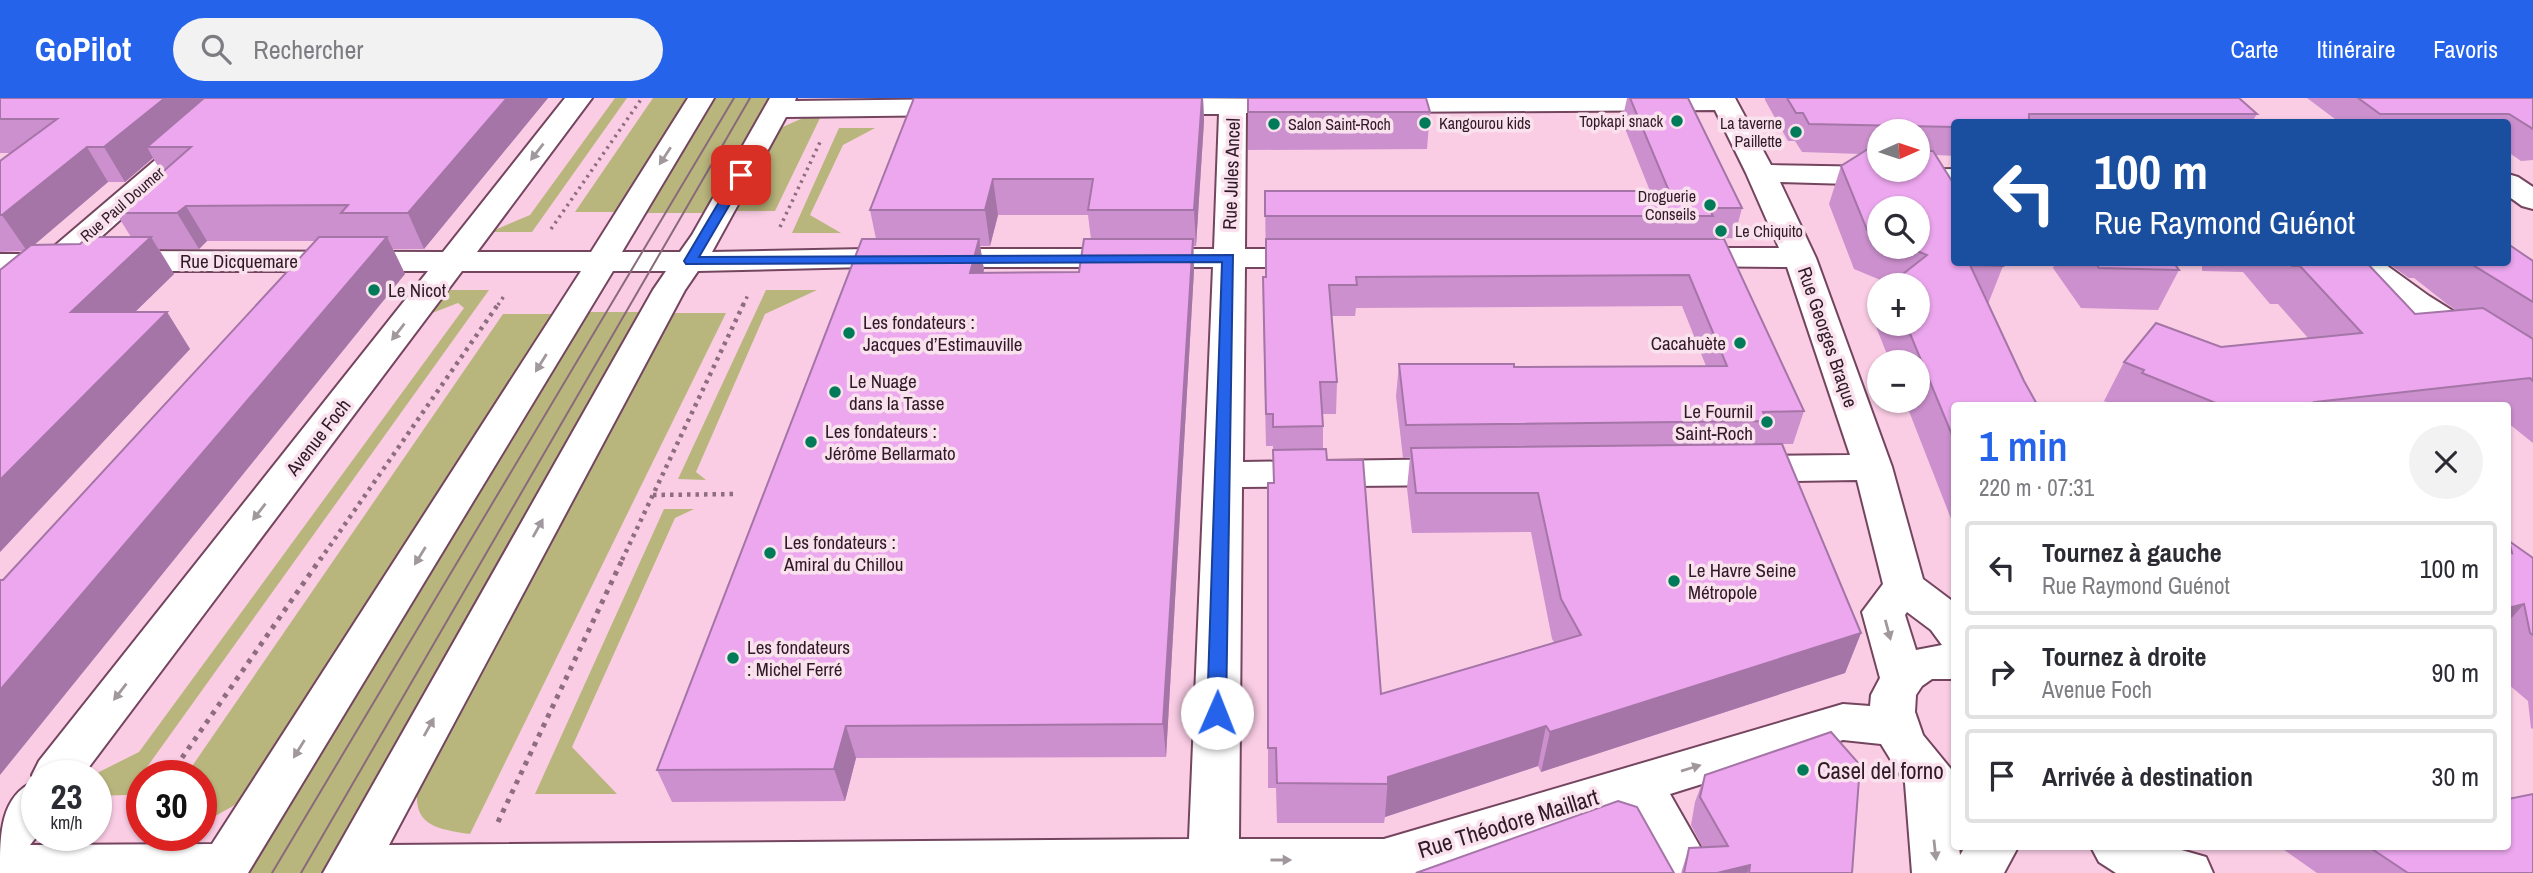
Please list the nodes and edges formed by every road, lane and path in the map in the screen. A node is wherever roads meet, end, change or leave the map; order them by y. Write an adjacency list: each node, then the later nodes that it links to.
1 (244, 98): 26 (street, Rue Paul Doumer)
2 (579, 98): 22 (street, Avenue Foch, one-way to 22)
3 (642, 98): 17 (path)
4 (701, 98): 23 (street, one-way to 23)
5 (1723, 100): 7 (street); 11 (street, Rue Georges Braque)
6 (780, 104): 10 (street); 24 (street)
7 (1233, 105): 8 (street); 19 (street, Rue Jules Ancel)
8 (1125, 106)
9 (990, 107): 10 (street)
10 (836, 108): 25 (path)
11 (1761, 173): 12 (street); 21 (street, Rue Georges Braque)
12 (1951, 178)
13 (2533, 182): 14 (street)
14 (2511, 183)
15 (2511, 185): 16 (street)
16 (2533, 200)
17 (544, 238)
18 (1653, 257): 21 (street)
19 (1228, 258): 20 (street); 25 (street); 35 (street, Rue Jules Ancel)
20 (1347, 258)
21 (1800, 258): 32 (street, Rue Georges Braque)
22 (453, 261): 23 (street, Rue Dicquemare); 26 (street, Rue Dicquemare); 43 (street, Avenue Foch, one-way to 43)
23 (603, 261): 24 (street); 55 (street, one-way to 55)
24 (690, 261): 25 (street); 56 (street, one-way to 24)
25 (764, 262): 37 (path)
26 (56, 263): 27 (street, Rue Dicquemare); 30 (street, Rue Paul Doumer)
27 (0, 264)
28 (2366, 266): 31 (street)
29 (508, 290): 44 (path)
30 (0, 309)
31 (2533, 376)
32 (1873, 467): 33 (street); 38 (street, Rue Georges Braque)
33 (1702, 469)
34 (1494, 472): 35 (street)
35 (1223, 475): 53 (street, Rue Jules Ancel)
36 (736, 494): 37 (path)
37 (653, 495): 48 (path)
38 (1904, 587): 39 (street); 41 (street, one-way to 41)
39 (1951, 627)
40 (1951, 662): 41 (street)
41 (1902, 679): 42 (street)
42 (1898, 727): 45 (street, Rue Théodore Maillart, one-way to 42); 46 (street)
43 (68, 760)
44 (180, 760)
45 (1639, 783): 53 (street, Rue Théodore Maillart, one-way to 45); 57 (street)
46 (1941, 791): 58 (street, one-way to 58)
47 (21, 820): 49 (street)
48 (497, 825)
49 (0, 847)
50 (1991, 850): 59 (street)
51 (2121, 850): 60 (street)
52 (2195, 850): 61 (street)
53 (1213, 866): 56 (street, Rue Théodore Maillart)
54 (0, 867): 55 (street)
55 (223, 869)
56 (350, 870)
57 (1690, 873)
58 (1937, 873)
59 (1976, 873)
60 (2188, 873)
61 (2214, 873)

